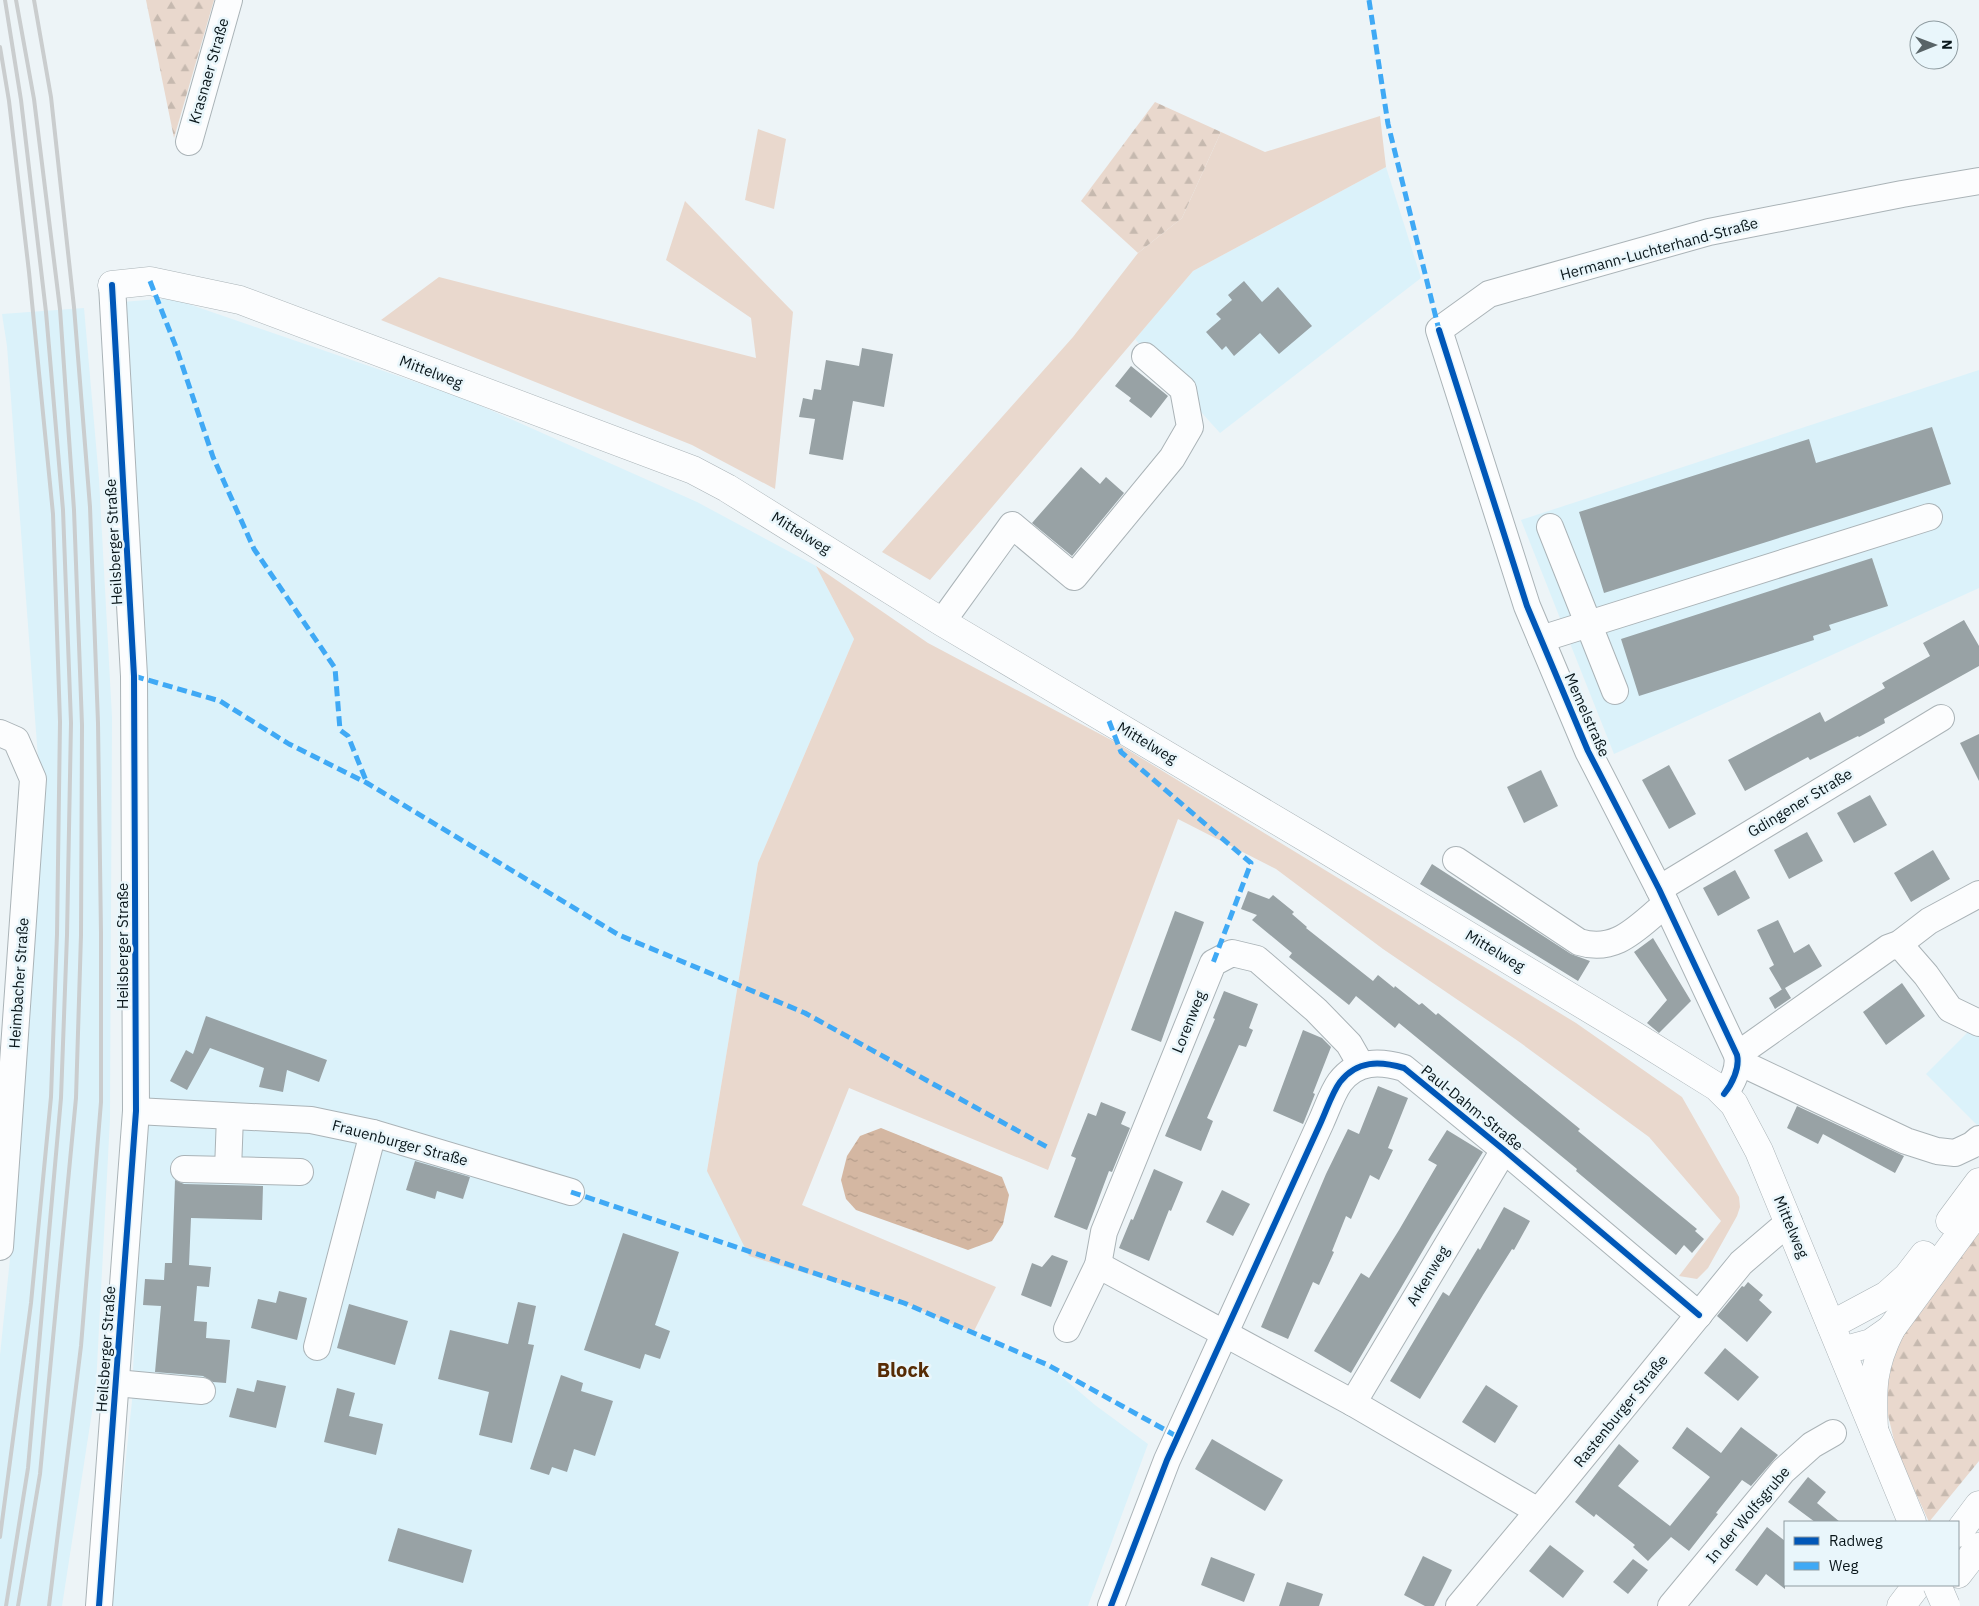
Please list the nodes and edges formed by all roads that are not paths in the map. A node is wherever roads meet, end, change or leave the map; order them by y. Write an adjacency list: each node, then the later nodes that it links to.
1 (229, 0): 2 (street, Krasnaer Straße)
2 (189, 142)
3 (1979, 181): 5 (street, Hermann-Luchterhand-Straße)
4 (112, 285): 9 (main road, Mittelweg); 23 (street, Heilsberger Straße)
5 (1439, 330): 11 (street, Memelstraße)
6 (1145, 356): 9 (street)
7 (1929, 517): 10 (street)
8 (1550, 526): 10 (street)
9 (942, 622): 22 (main road, Mittelweg)
10 (1588, 624): 11 (street); 12 (street)
11 (1541, 639): 17 (street, Memelstraße)
12 (1615, 691)
13 (1941, 718): 17 (street, Gdingener Straße)
14 (0, 733): 35 (street, Heimbacher Straße)
15 (1456, 860): 17 (street, Gdingener Straße)
16 (1979, 894): 18 (street)
17 (1662, 897): 20 (street, Memelstraße)
18 (1894, 946): 19 (street); 20 (street)
19 (1979, 1023)
20 (1738, 1059): 22 (street); 26 (street)
21 (1361, 1065): 27 (street, Paul-Dahm-Straße); 36 (street, Lorenweg); 41 (street)
22 (1724, 1094): 34 (main road, Mittelweg)
23 (136, 1111): 24 (street, Frauenburger Straße); 44 (street, Heilsberger Straße)
24 (230, 1116): 25 (street, Frauenburger Straße); 29 (street)
25 (373, 1133): 32 (street, Frauenburger Straße); 42 (street)
26 (1979, 1139)
27 (1504, 1150): 37 (street, Paul-Dahm-Straße); 46 (street, Arkenweg)
28 (184, 1169): 29 (street)
29 (228, 1170): 30 (street)
30 (300, 1172)
31 (1979, 1182): 38 (main road)
32 (571, 1192)
33 (1979, 1209): 40 (main road)
34 (1789, 1222): 37 (street, Rastenburger Straße); 38 (main road, Mittelweg)
35 (0, 1247)
36 (1098, 1265): 39 (street, Lorenweg); 41 (street)
37 (1699, 1315): 50 (street, Rastenburger Straße)
38 (1831, 1325): 43 (main road, Mittelweg)
39 (1067, 1328)
40 (1890, 1329): 43 (main road); 47 (main road)
41 (1224, 1334): 46 (street); 59 (street)
42 (317, 1347)
43 (1842, 1351): 47 (main road, Mittelweg)
44 (116, 1383): 45 (street); 58 (street, Heilsberger Straße)
45 (202, 1391)
46 (1353, 1403): 50 (street)
47 (1874, 1428): 51 (main road, Mittelweg)
48 (1833, 1433): 61 (street, In der Wolfsgrube)
49 (1979, 1505): 52 (main road)
50 (1538, 1511): 60 (street, Rastenburger Straße)
51 (1912, 1521)
52 (1959, 1532)
53 (1979, 1547): 54 (main road)
54 (1959, 1573)
55 (1916, 1586): 62 (main road)
56 (1937, 1586): 64 (main road, bridge)
57 (1948, 1586): 63 (main road)
58 (99, 1606)
59 (1111, 1606)
60 (1459, 1606)
61 (1671, 1606)
62 (1901, 1606)
63 (1933, 1606)
64 (1946, 1606)

